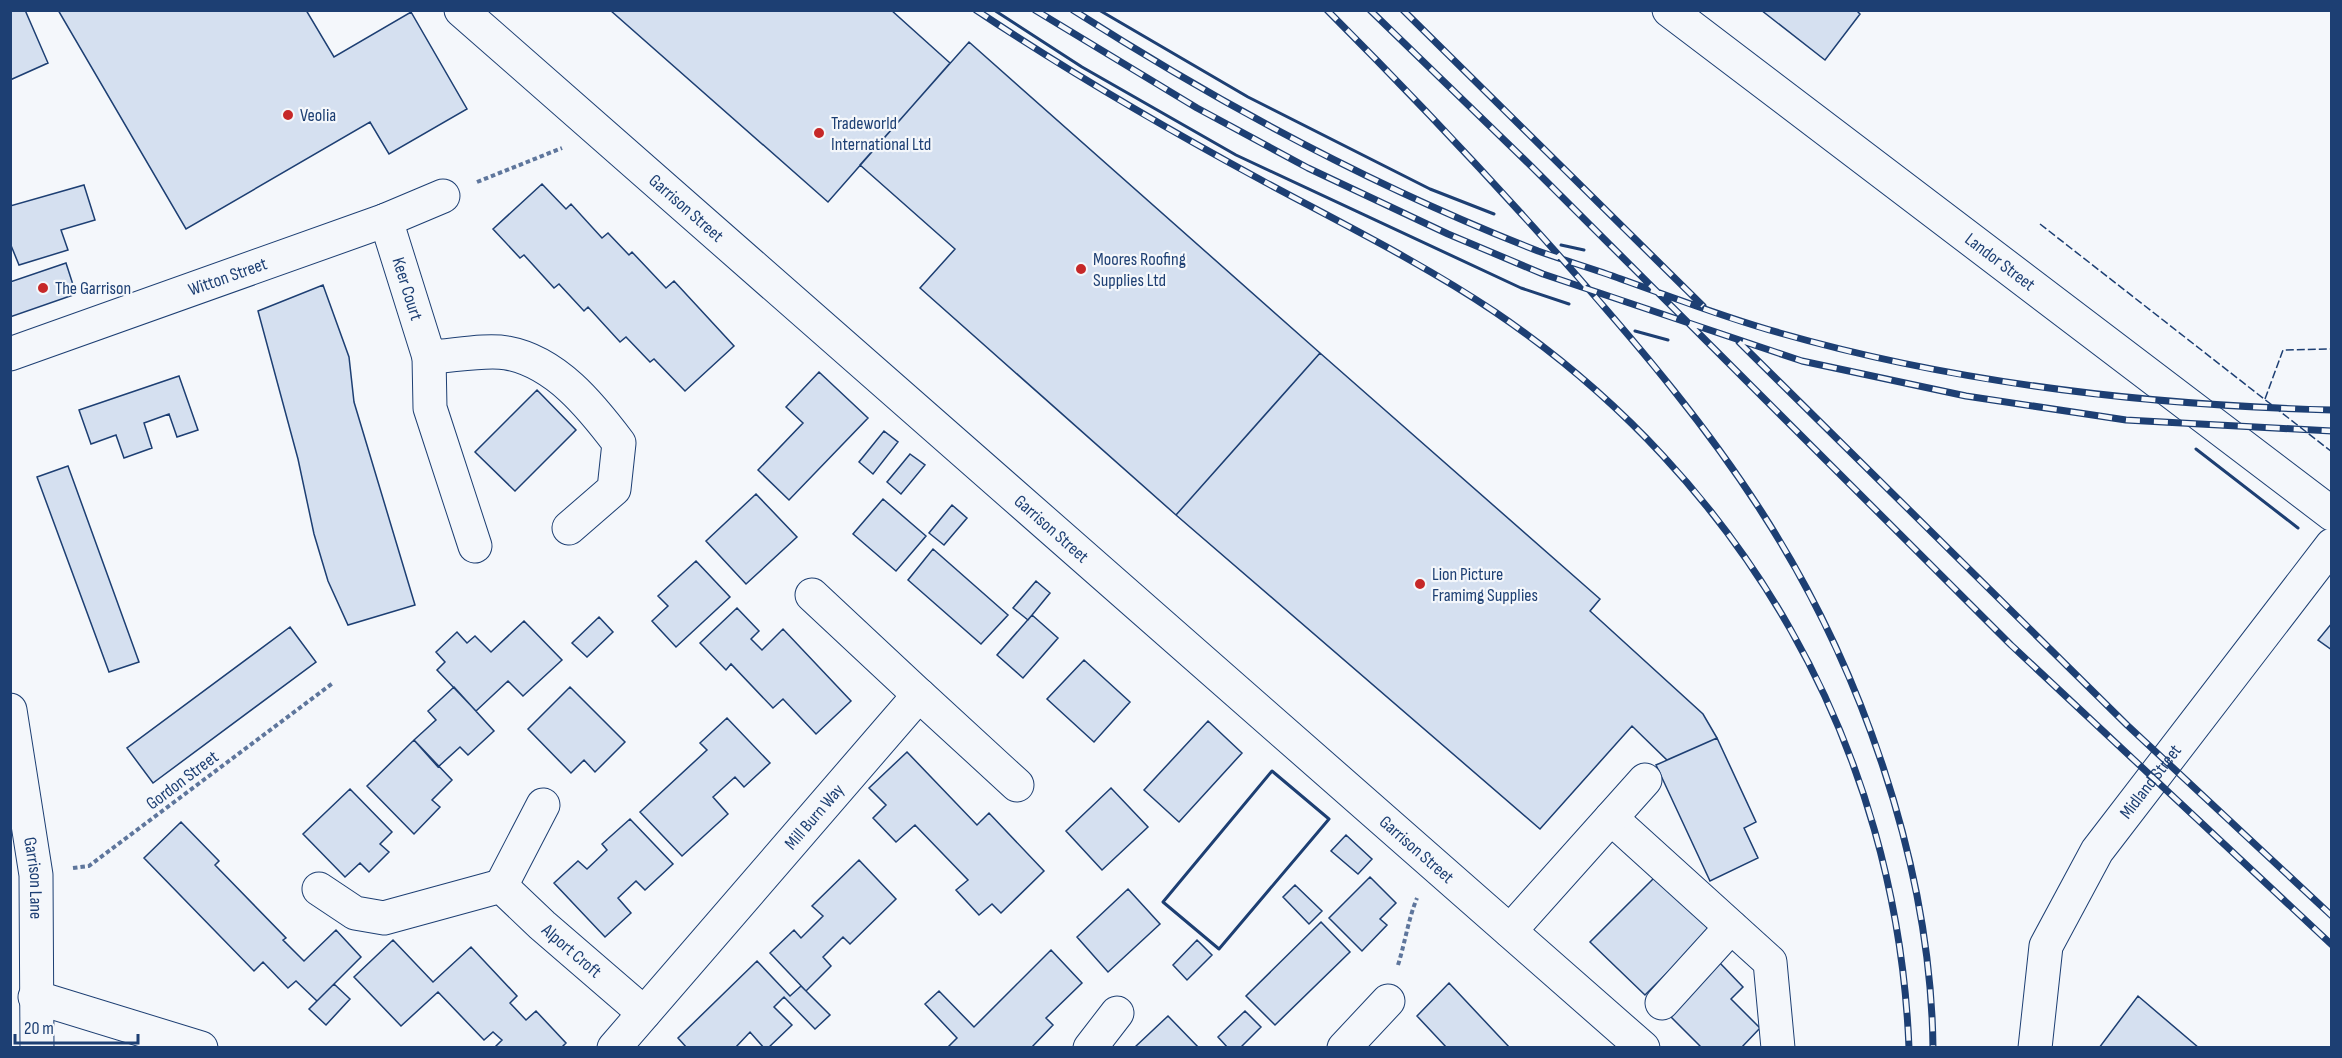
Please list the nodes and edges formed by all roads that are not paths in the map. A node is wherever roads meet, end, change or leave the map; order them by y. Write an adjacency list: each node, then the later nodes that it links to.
1 (461, 10): 21 (street, Garrison Street)
2 (1669, 10): 7 (street, Landor Street)
3 (443, 196): 4 (street, Witton Street)
4 (386, 220): 5 (street, Witton Street); 6 (street, Keer Court)
5 (10, 354)
6 (429, 357): 8 (street); 10 (street, Keer Court)
7 (2331, 514)
8 (569, 528)
9 (2331, 545): 34 (street, Midland Street)
10 (475, 546)
11 (812, 596): 12 (street)
12 (919, 695): 15 (street); 25 (street, Mill Burn Way)
13 (10, 710): 22 (street, Garrison Lane)
14 (1645, 780): 17 (street)
15 (1017, 785)
16 (543, 805): 18 (street)
17 (1611, 819): 20 (street); 21 (street)
18 (501, 886): 19 (street); 25 (street, Alport Croft)
19 (319, 889)
20 (1731, 927): 24 (street); 33 (street)
21 (1510, 931): 32 (street, Garrison Street)
22 (35, 997): 28 (street, Garrison Lane); 29 (street)
23 (1388, 1001): 27 (street)
24 (1662, 1003)
25 (644, 1013): 30 (street, Mill Burn Way)
26 (1117, 1013): 31 (street)
27 (1359, 1043)
28 (37, 1047)
29 (201, 1047)
30 (614, 1047)
31 (1090, 1047)
32 (1643, 1047)
33 (1779, 1047)
34 (2035, 1047)

